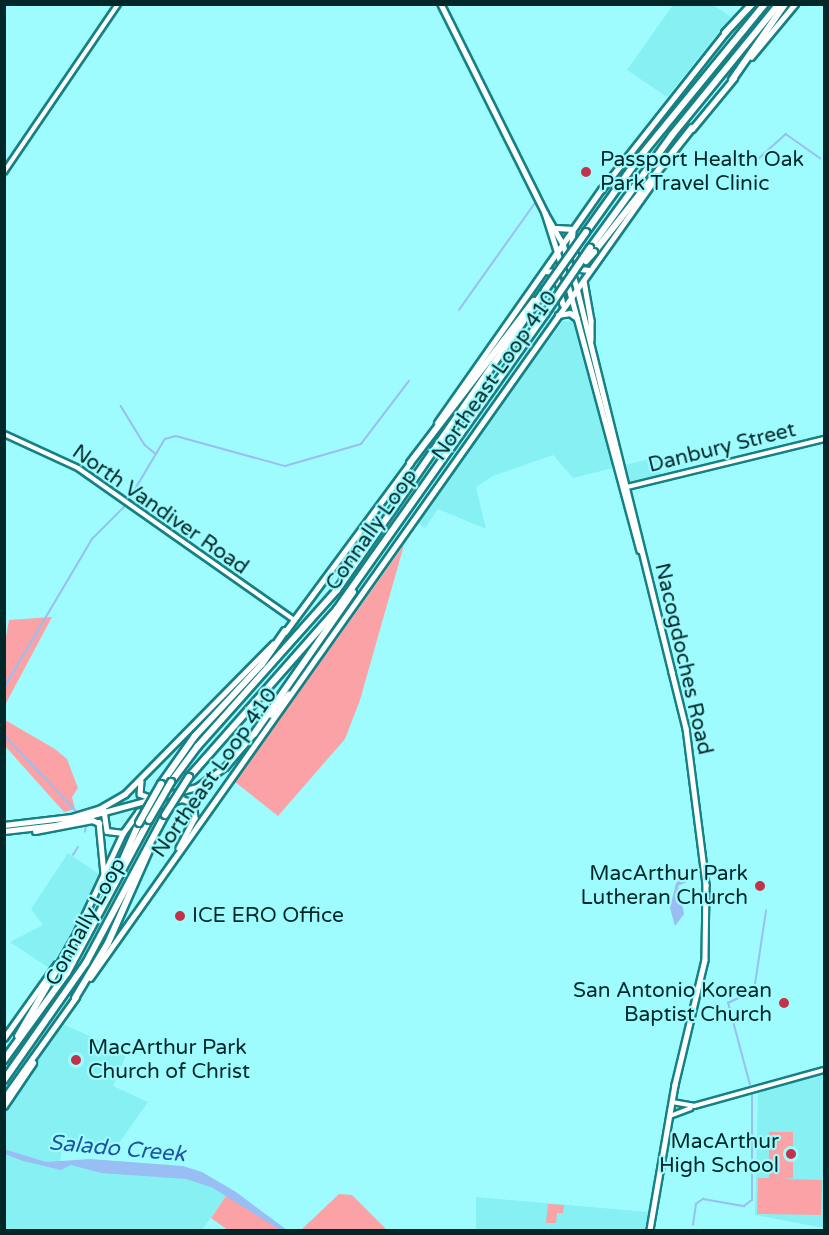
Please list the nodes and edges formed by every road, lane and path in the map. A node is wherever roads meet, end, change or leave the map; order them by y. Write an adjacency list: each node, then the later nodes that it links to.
1 (118, 4): 11 (street)
2 (441, 4): 12 (main road, Nacogdoches Road)
3 (750, 4): 8 (highway)
4 (765, 4): 22 (highway, Connally Loop, bridge)
5 (779, 4): 17 (highway, Connally Loop)
6 (785, 4): 9 (highway)
7 (795, 4): 9 (main road, Northeast Loop 410)
8 (725, 33): 14 (main road, Northeast Loop 410)
9 (732, 80): 10 (main road, Northeast Loop 410)
10 (692, 128): 17 (highway); 18 (main road, Northeast Loop 410)
11 (4, 172)
12 (544, 213): 13 (main road, Nacogdoches Road); 16 (main road, Nacogdoches Road)
13 (554, 227): 14 (main road); 15 (main road, Nacogdoches Road)
14 (573, 229): 15 (main road, Northeast Loop 410); 18 (main road)
15 (563, 244): 16 (main road, Northeast Loop 410); 21 (main road, Nacogdoches Road)
16 (558, 250): 19 (main road, Northeast Loop 410); 23 (main road, Nacogdoches Road)
17 (592, 250): 32 (highway, Connally Loop, bridge)
18 (592, 268): 20 (main road, Northeast Loop 410)
19 (544, 271): 24 (main road); 30 (main road, Northeast Loop 410)
20 (585, 278): 21 (main road, Northeast Loop 410); 27 (main road)
21 (577, 288): 23 (main road, Northeast Loop 410); 27 (main road, Nacogdoches Road)
22 (545, 290): 30 (highway); 49 (highway, Connally Loop, bridge)
23 (571, 295): 24 (main road, Northeast Loop 410); 26 (main road, Nacogdoches Road)
24 (561, 310): 25 (main road, Northeast Loop 410)
25 (558, 315): 26 (main road); 36 (main road, Northeast Loop 410)
26 (578, 318): 33 (main road, Nacogdoches Road)
27 (590, 344): 31 (main road, Nacogdoches Road)
28 (4, 434): 34 (street, North Vandiver Road)
29 (825, 438): 31 (street, Danbury Street)
30 (410, 463): 34 (main road, Northeast Loop 410)
31 (627, 487): 33 (main road, Nacogdoches Road)
32 (382, 546): 37 (highway); 41 (highway, Connally Loop, bridge)
33 (642, 555): 58 (main road, Nacogdoches Road)
34 (294, 620): 35 (main road, Northeast Loop 410)
35 (285, 631): 38 (main road, Northeast Loop 410); 49 (highway, bridge)
36 (311, 667): 37 (main road); 47 (main road, Northeast Loop 410)
37 (254, 734): 39 (main road)
38 (142, 779): 39 (main road); 40 (main road, Northeast Loop 410)
39 (157, 798): 40 (main road)
40 (101, 810): 42 (main road); 43 (main road); 44 (main road); 46 (main road)
41 (165, 815): 51 (highway); 56 (highway, Connally Loop)
42 (99, 823): 44 (main road); 48 (main road)
43 (4, 825)
44 (26, 830): 45 (main road)
45 (4, 831)
46 (123, 833): 47 (main road); 48 (main road)
47 (170, 866): 51 (main road, Northeast Loop 410)
48 (104, 876): 50 (main road)
49 (104, 908): 54 (highway, Connally Loop)
50 (75, 938): 52 (main road); 54 (highway)
51 (75, 998): 53 (main road, Northeast Loop 410)
52 (4, 1038)
53 (41, 1048): 57 (main road, Northeast Loop 410); 59 (main road)
54 (4, 1059)
55 (825, 1070): 60 (street)
56 (4, 1080)
57 (4, 1098)
58 (672, 1102): 60 (street); 61 (main road, Nacogdoches Road)
59 (4, 1106)
60 (694, 1106): 61 (street)
61 (670, 1116): 62 (main road, Nacogdoches Road)
62 (650, 1230)

